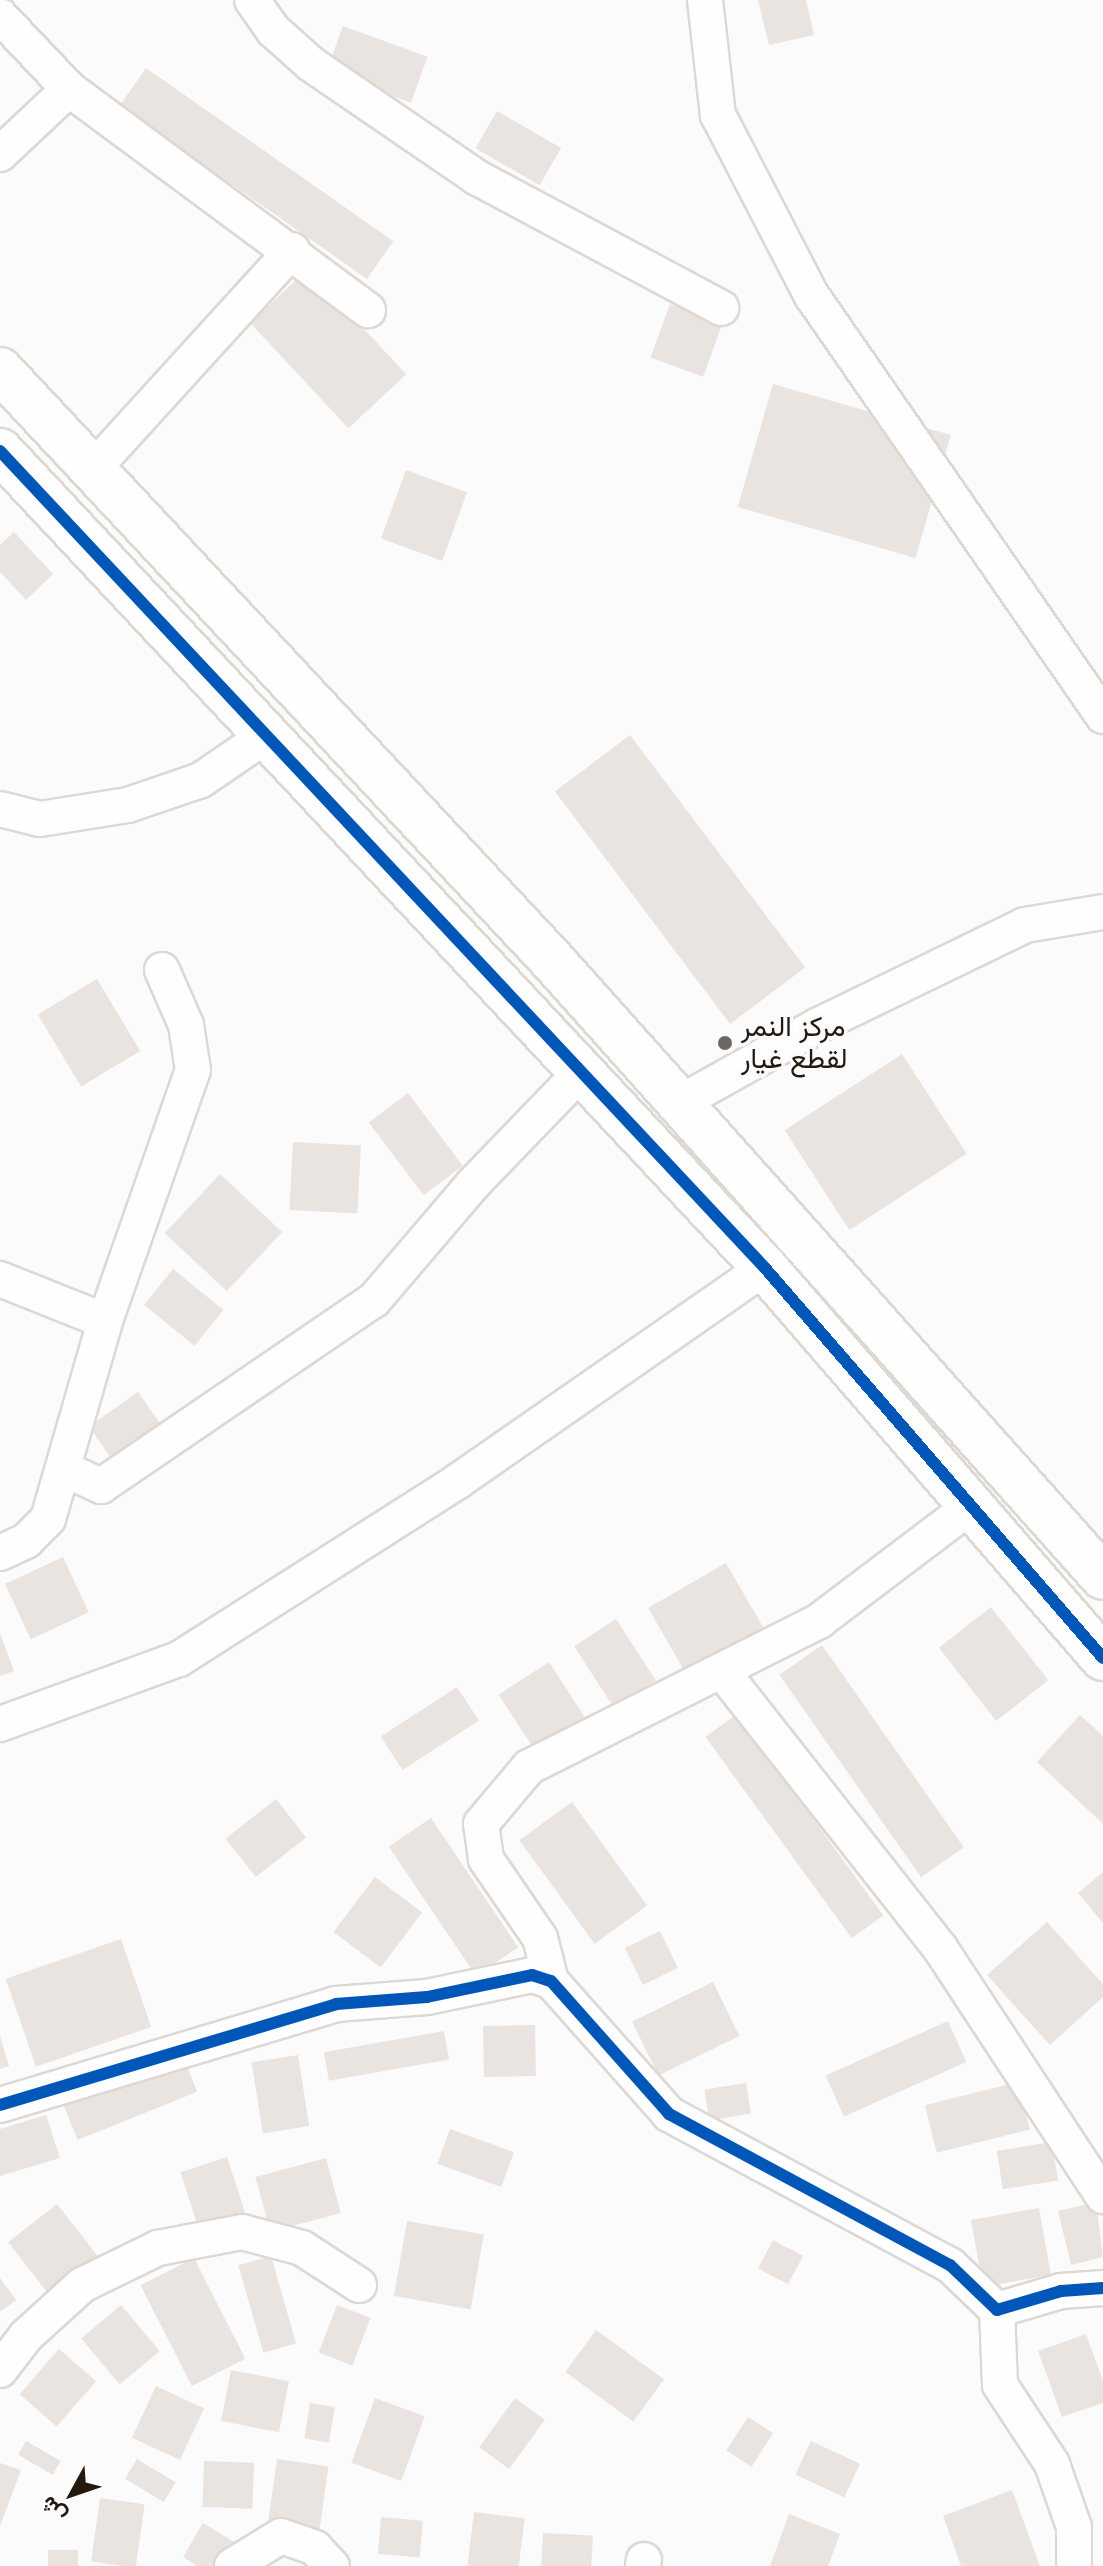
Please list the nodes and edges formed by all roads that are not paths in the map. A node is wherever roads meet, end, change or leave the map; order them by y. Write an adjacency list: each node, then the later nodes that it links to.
1 (6, 0): 4 (street)
2 (252, 0): 9 (street)
3 (705, 0): 14 (street)
4 (0, 7)
5 (0, 16): 6 (street)
6 (69, 89): 7 (street); 8 (street)
7 (0, 154)
8 (292, 250): 10 (street); 13 (street)
9 (721, 308)
10 (368, 310)
11 (0, 370): 13 (street)
12 (0, 451): 15 (street)
13 (93, 469): 18 (street)
14 (1103, 716)
15 (270, 733): 16 (street); 20 (street)
16 (0, 809)
17 (1103, 912): 22 (street)
18 (552, 960): 20 (street); 22 (street)
19 (162, 970): 25 (street)
20 (512, 998): 21 (street)
21 (581, 1072): 23 (street); 26 (street)
22 (681, 1102): 29 (street)
23 (765, 1268): 27 (street); 32 (street)
24 (0, 1279): 25 (street)
25 (105, 1321): 26 (street)
26 (64, 1469): 28 (street)
27 (971, 1506): 30 (street); 31 (street)
28 (0, 1553)
29 (1103, 1577)
30 (1103, 1658)
31 (722, 1671): 33 (street); 35 (street)
32 (0, 1724)
33 (551, 1981): 34 (street); 38 (street)
34 (0, 2105)
35 (1103, 2196)
36 (359, 2285): 39 (street)
37 (1103, 2288): 38 (street)
38 (997, 2310): 42 (street)
39 (0, 2370)
40 (232, 2566): 41 (street)
41 (332, 2566)
42 (1074, 2566)

